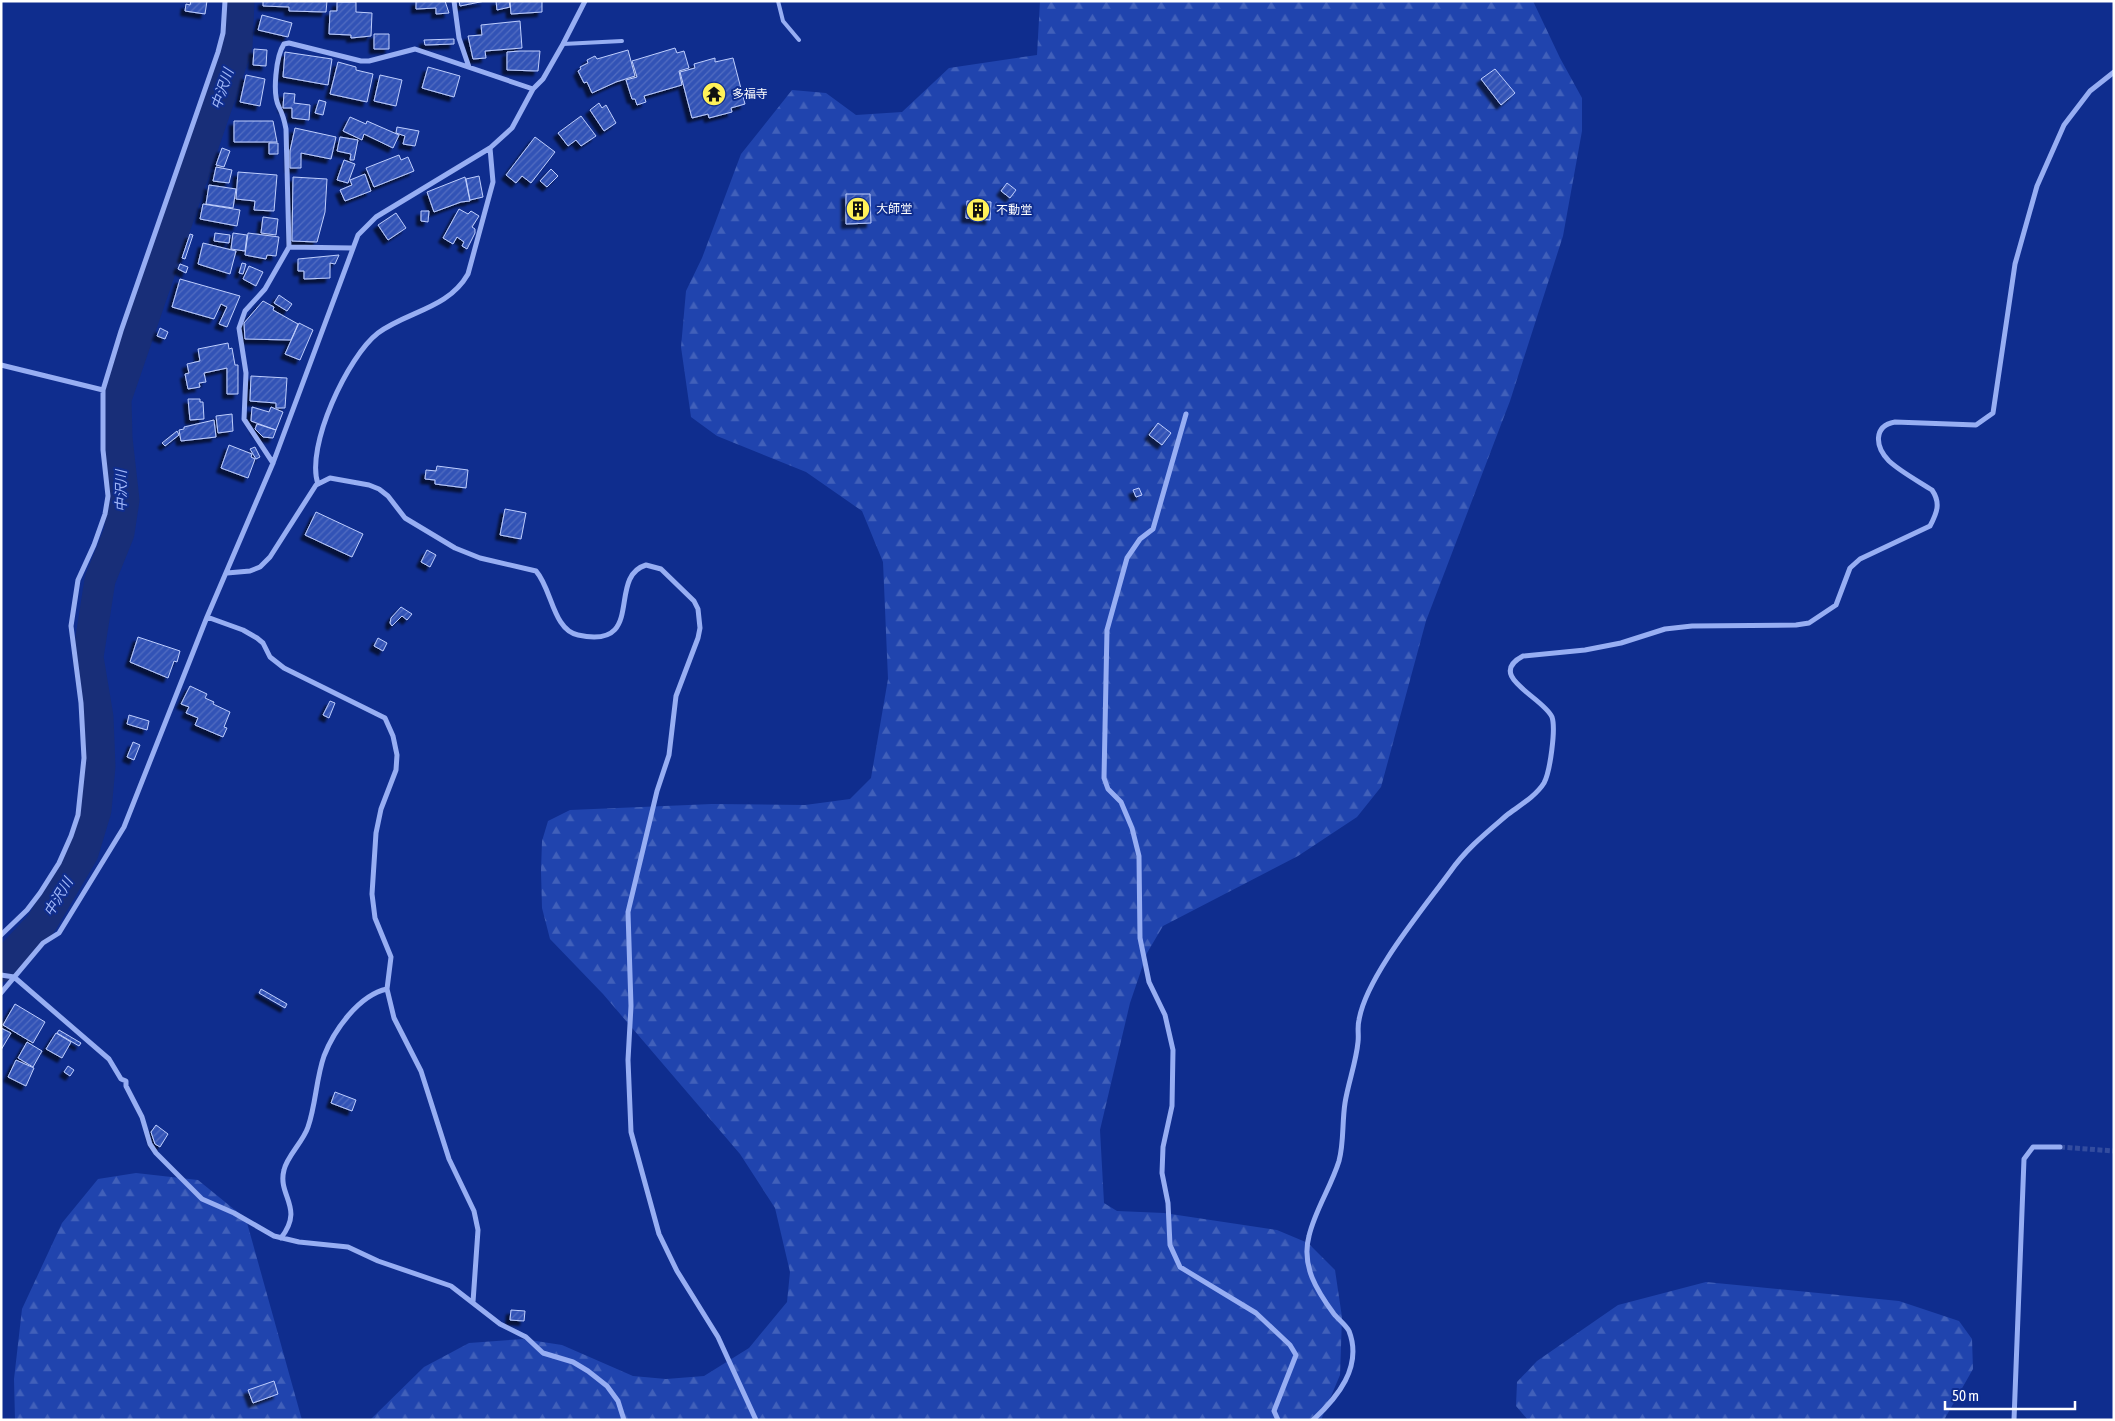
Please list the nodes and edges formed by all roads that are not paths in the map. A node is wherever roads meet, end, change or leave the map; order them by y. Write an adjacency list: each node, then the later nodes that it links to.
1 (225, 1): 15 (street)
2 (454, 1): 8 (street)
3 (585, 1): 7 (street)
4 (778, 1): 6 (lane)
5 (622, 40): 7 (lane)
6 (799, 40)
7 (563, 44): 10 (street)
8 (469, 67): 10 (street); 12 (street)
9 (2114, 72): 32 (street)
10 (533, 89): 11 (street)
11 (490, 148): 13 (street); 18 (street)
12 (289, 247): 13 (street); 17 (street)
13 (352, 248): 17 (street)
14 (1, 365): 15 (street)
15 (103, 390): 21 (street)
16 (1186, 414): 31 (street)
17 (273, 463): 19 (street)
18 (318, 484): 19 (street); 30 (street)
19 (227, 573): 20 (street)
20 (208, 617): 23 (street); 24 (street)
21 (1, 935)
22 (3, 975): 23 (street)
23 (14, 977): 25 (street); 27 (street)
24 (387, 990): 27 (street); 28 (street)
25 (1, 993)
26 (2060, 1147): 33 (street)
27 (281, 1238): 28 (street)
28 (473, 1302): 29 (street)
29 (624, 1420)
30 (756, 1420)
31 (1278, 1420)
32 (1312, 1420)
33 (2014, 1420)

